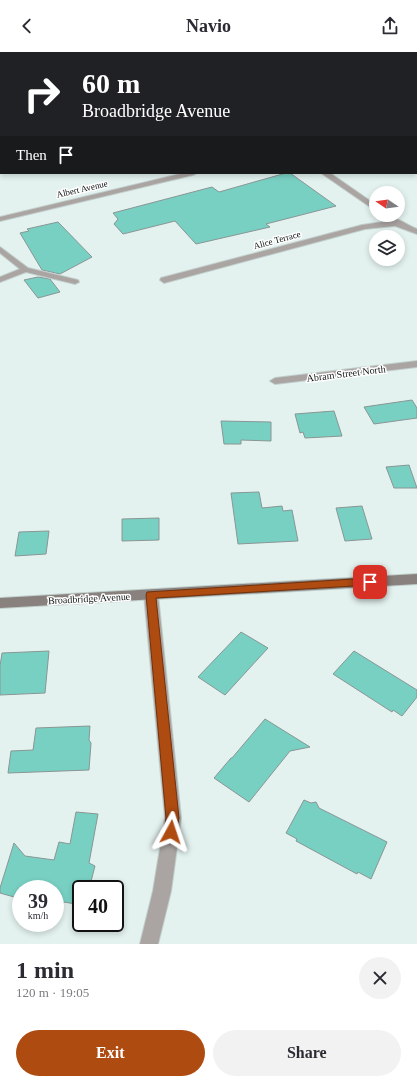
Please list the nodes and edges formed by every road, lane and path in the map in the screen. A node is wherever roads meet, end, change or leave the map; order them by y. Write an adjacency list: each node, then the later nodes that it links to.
1 (188, 174): 4 (street, Albert Avenue)
2 (326, 174): 3 (street)
3 (369, 204)
4 (0, 218)
5 (396, 223): 6 (street); 10 (street, Alice Terrace)
6 (417, 232)
7 (0, 248): 8 (lane)
8 (25, 270): 9 (lane); 11 (lane)
9 (0, 280)
10 (164, 280)
11 (75, 282)
12 (417, 364): 13 (street, Abram Street North)
13 (275, 381)
14 (417, 579): 15 (main road, Broadbridge Avenue)
15 (151, 595): 16 (main road, Broadbridge Avenue); 17 (street)
16 (0, 603)
17 (149, 944)

